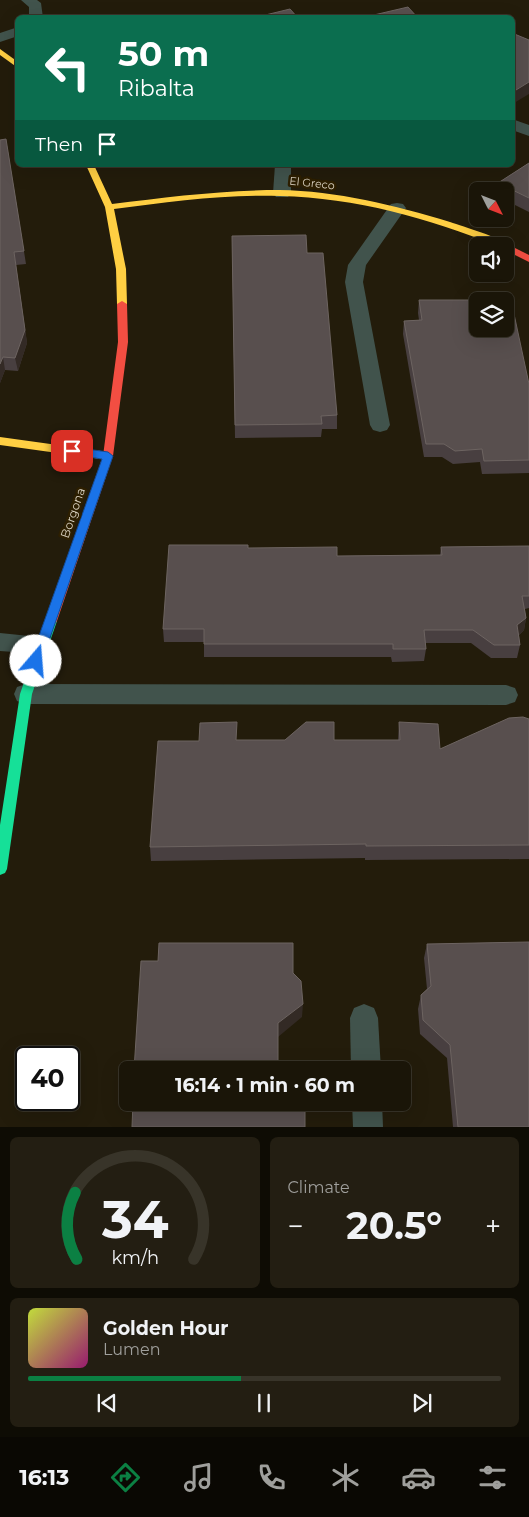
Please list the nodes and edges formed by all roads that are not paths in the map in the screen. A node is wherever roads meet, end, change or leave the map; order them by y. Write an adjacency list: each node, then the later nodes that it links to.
1 (28, 0): 2 (lane)
2 (36, 15)
3 (15, 32): 4 (lane)
4 (0, 38)
5 (0, 51): 6 (street)
6 (15, 64)
7 (515, 125): 8 (lane)
8 (529, 132)
9 (91, 167): 12 (street, Borgona)
10 (283, 167): 11 (lane)
11 (282, 193): 12 (street, El Greco); 13 (street, El Greco)
12 (109, 207): 19 (street, Borgona)
13 (397, 208): 14 (street, El Greco); 17 (lane)
14 (483, 237)
15 (514, 251): 16 (street, El Greco)
16 (529, 259)
17 (380, 426)
18 (0, 441): 19 (street)
19 (108, 456): 21 (street, Borgona)
20 (0, 642): 21 (lane)
21 (41, 644): 22 (street, Borgona)
22 (26, 694): 23 (lane); 24 (street, Borgona)
23 (506, 695)
24 (0, 869)
25 (364, 1018): 26 (lane)
26 (366, 1061)
27 (367, 1111): 28 (lane)
28 (368, 1127)

